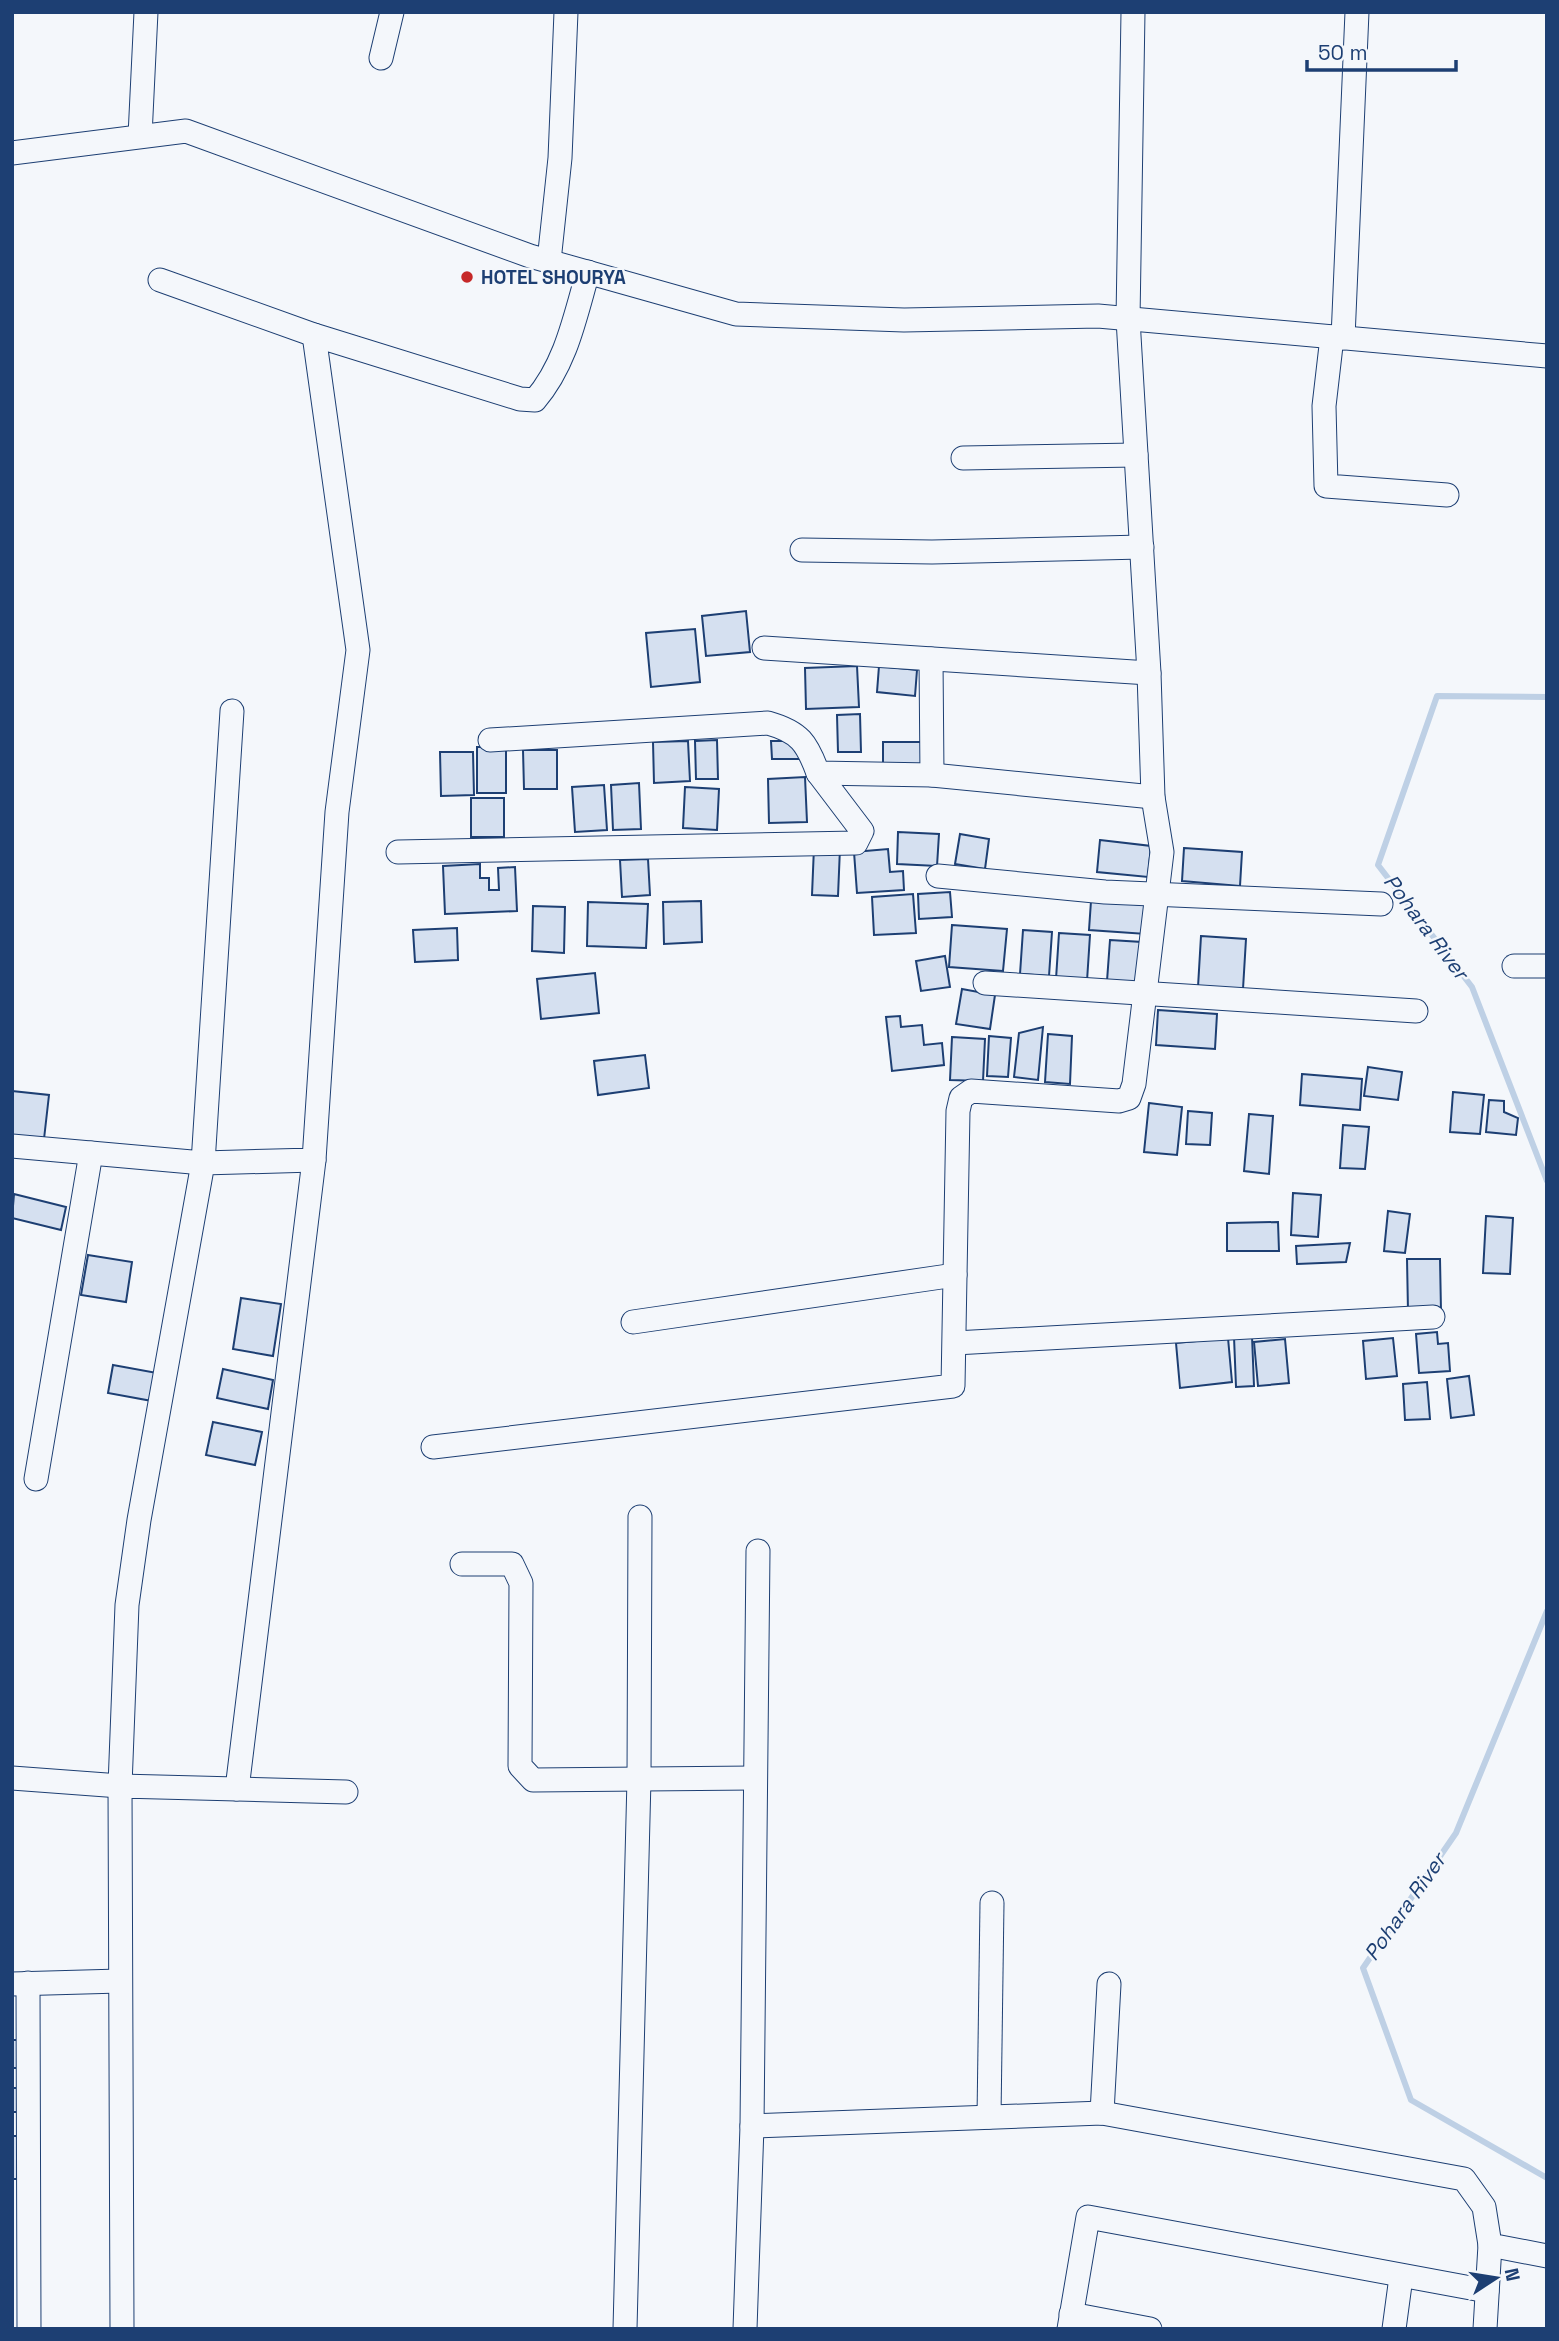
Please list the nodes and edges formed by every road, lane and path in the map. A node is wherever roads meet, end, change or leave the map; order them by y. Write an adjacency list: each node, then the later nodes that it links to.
1 (146, 12): 7 (street)
2 (392, 12): 6 (street)
3 (566, 12): 9 (street)
4 (1133, 12): 12 (street)
5 (1357, 12): 14 (street)
6 (381, 58)
7 (140, 136): 8 (street); 9 (street)
8 (12, 153)
9 (549, 261): 10 (street)
10 (588, 272): 12 (street); 13 (street)
11 (160, 280): 13 (street)
12 (1128, 319): 14 (street); 16 (street)
13 (314, 335): 40 (street)
14 (1337, 337): 15 (street); 18 (street)
15 (1547, 356)
16 (1136, 455): 17 (street); 19 (street)
17 (963, 458)
18 (1447, 495)
19 (1142, 547): 20 (street); 23 (street)
20 (802, 550)
21 (764, 648): 22 (street)
22 (931, 659): 23 (street); 27 (street)
23 (1149, 673): 28 (street)
24 (232, 712): 41 (street)
25 (491, 740): 26 (street)
26 (818, 773): 27 (street); 29 (street)
27 (932, 775): 28 (street)
28 (1153, 797): 31 (street)
29 (398, 852)
30 (938, 876): 31 (street)
31 (1158, 892): 32 (street); 36 (street)
32 (1381, 904)
33 (1514, 966): 34 (street)
34 (1547, 966)
35 (985, 983): 36 (street)
36 (1146, 992): 37 (street); 42 (street)
37 (1416, 1011)
38 (12, 1146): 39 (street)
39 (91, 1153): 41 (street); 47 (street)
40 (314, 1160): 41 (street); 55 (street)
41 (203, 1163): 54 (street)
42 (955, 1275): 44 (street); 45 (street)
43 (1433, 1317): 45 (street)
44 (633, 1322)
45 (955, 1343): 46 (street)
46 (433, 1447)
47 (36, 1479)
48 (640, 1517): 53 (street)
49 (758, 1551): 52 (street)
50 (462, 1564): 53 (street)
51 (12, 1778): 54 (street)
52 (754, 1778): 53 (street); 63 (street)
53 (639, 1779): 71 (street)
54 (120, 1786): 55 (street); 58 (street)
55 (237, 1789): 56 (street)
56 (346, 1792)
57 (992, 1903): 62 (street)
58 (120, 1982): 59 (street); 70 (street)
59 (20, 1983): 69 (street)
60 (1109, 1984): 61 (street)
61 (1102, 2113): 62 (street); 64 (street)
62 (989, 2117): 63 (street)
63 (752, 2126): 72 (street)
64 (1490, 2245): 65 (street); 67 (street)
65 (1547, 2256)
66 (1401, 2277): 67 (street); 68 (street); 74 (street)
67 (1487, 2291): 75 (street)
68 (1070, 2322): 73 (street)
69 (29, 2329)
70 (122, 2329)
71 (625, 2329)
72 (745, 2329)
73 (1150, 2329)
74 (1394, 2329)
75 (1485, 2329)

